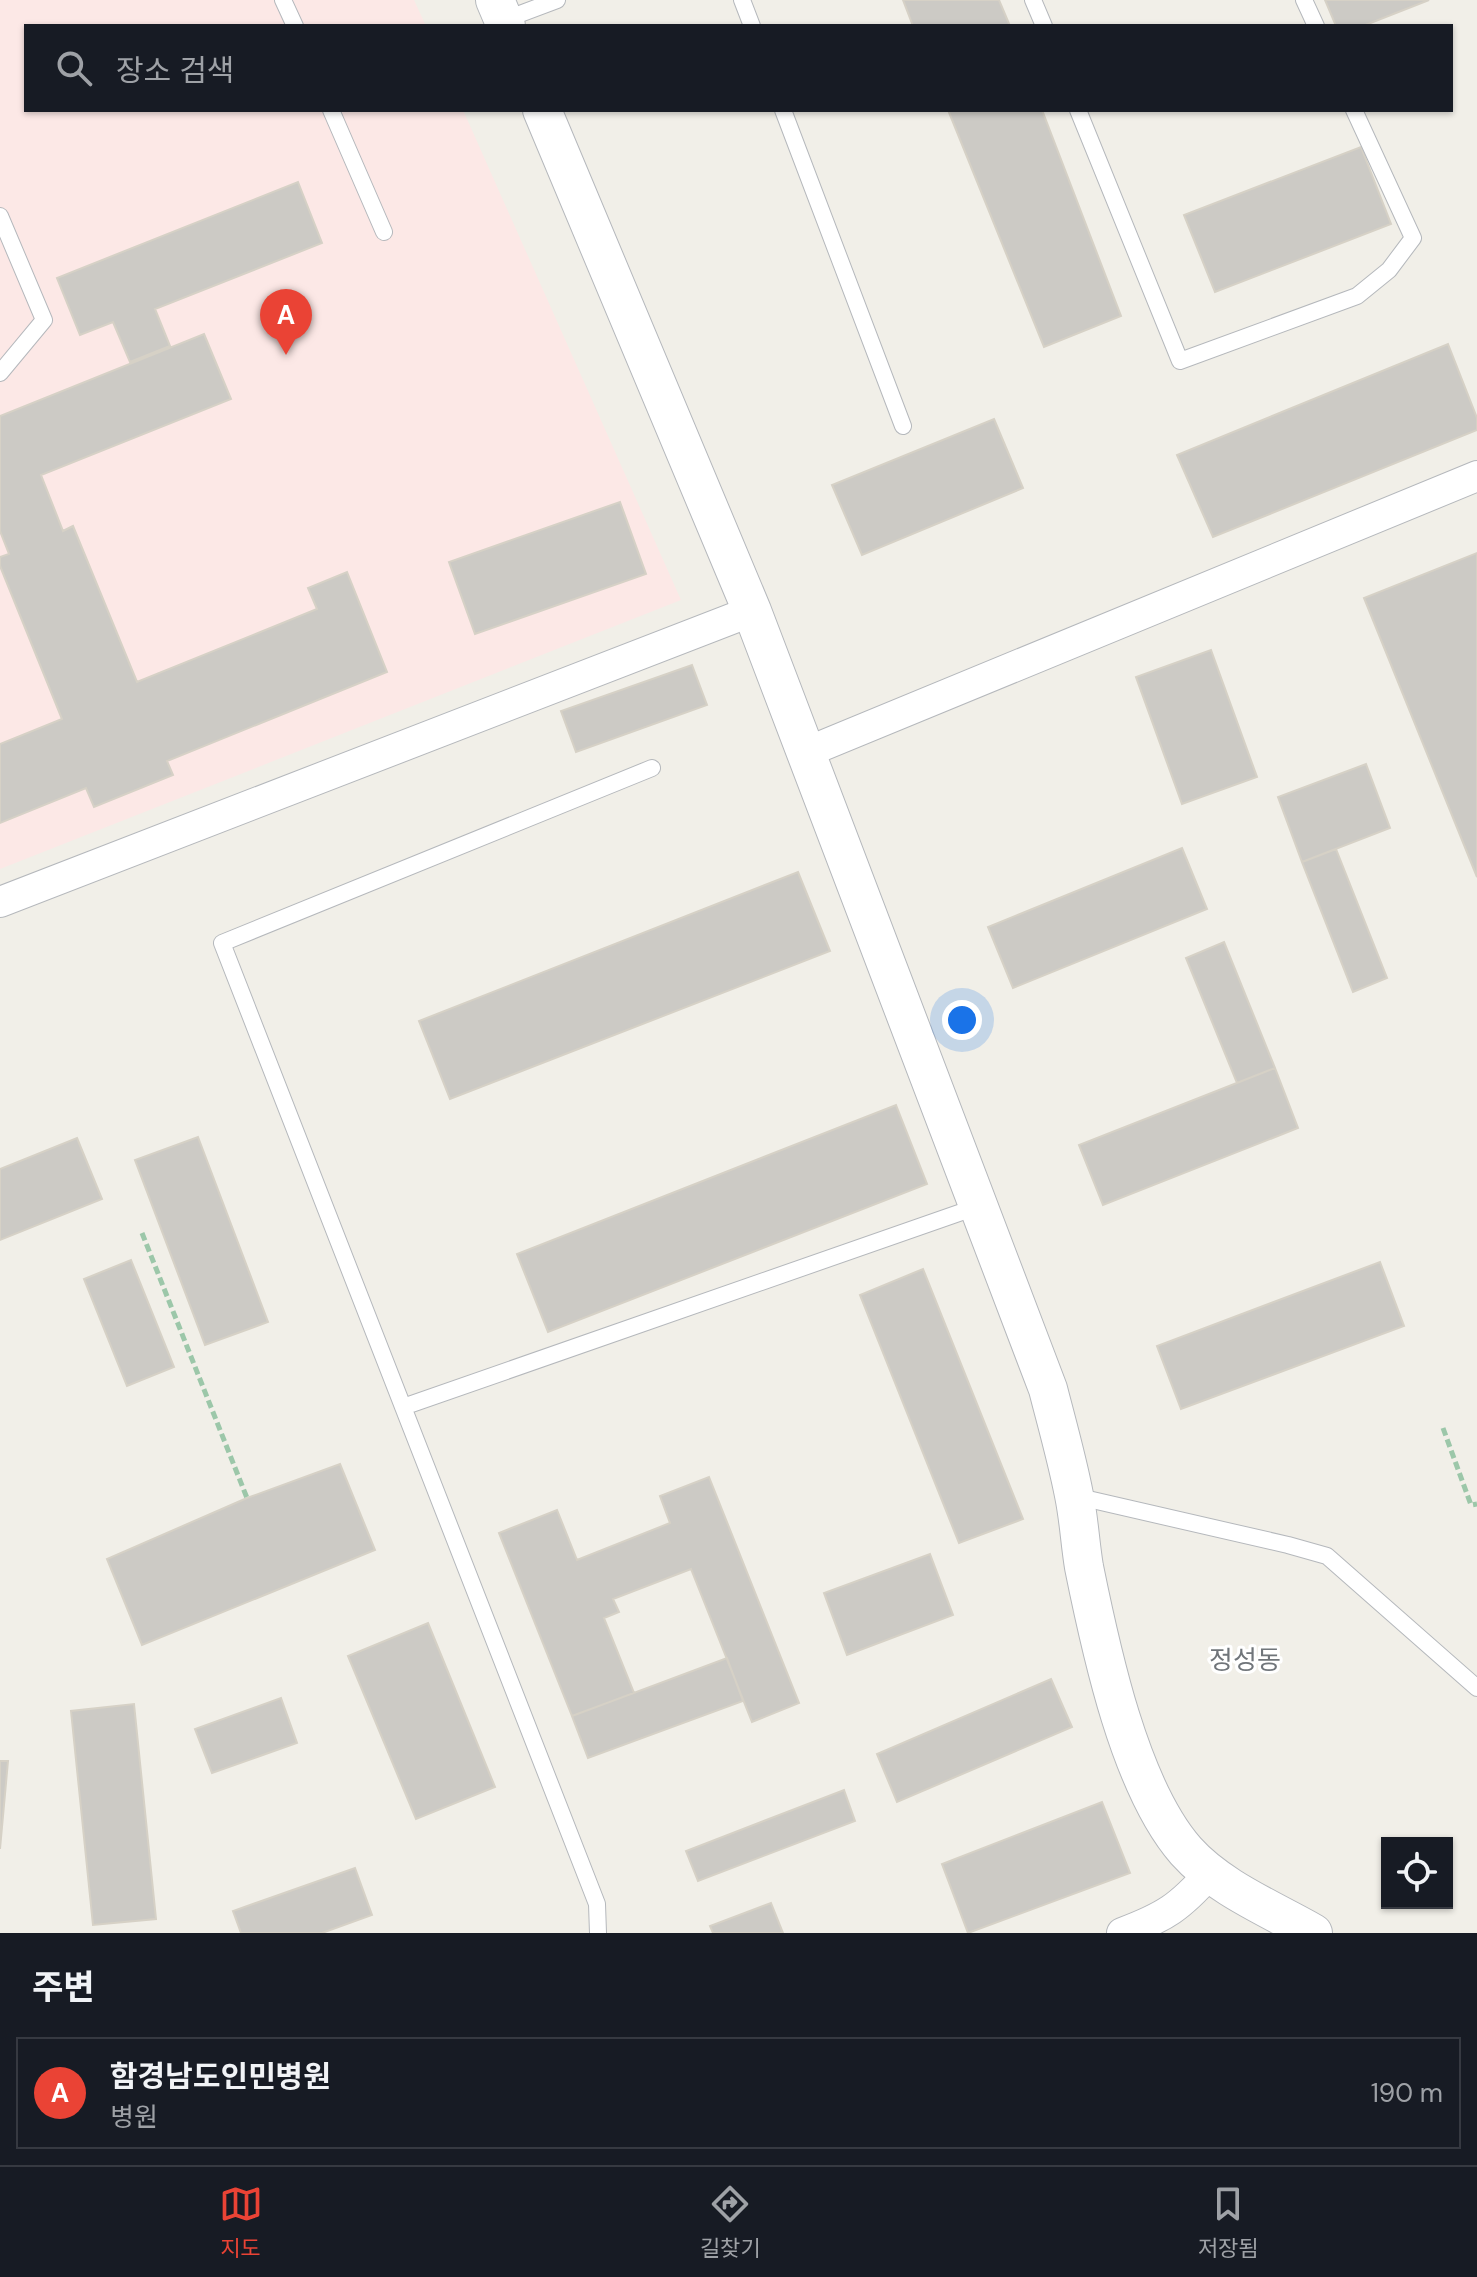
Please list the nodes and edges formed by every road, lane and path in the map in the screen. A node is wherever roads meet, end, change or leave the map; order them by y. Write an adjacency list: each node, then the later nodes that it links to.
1 (283, 0): 7 (lane)
2 (557, 0): 6 (lane)
3 (742, 0): 8 (lane)
4 (1033, 0): 9 (lane)
5 (1304, 0): 10 (lane)
6 (502, 15)
7 (294, 24)
8 (751, 24)
9 (1043, 24)
10 (1315, 24)
11 (332, 112): 17 (lane)
12 (543, 112): 21 (street)
13 (784, 112): 19 (lane)
14 (1079, 112): 15 (lane)
15 (1355, 112)
16 (0, 216): 18 (lane)
17 (384, 232)
18 (0, 373)
19 (903, 426)
20 (1477, 476): 22 (street)
21 (752, 611): 22 (street); 24 (street)
22 (807, 752): 25 (street)
23 (652, 768): 27 (lane)
24 (0, 902)
25 (979, 1206): 27 (lane); 29 (street)
26 (142, 1233): 30 (path)
27 (403, 1407): 34 (lane)
28 (1443, 1428): 31 (path)
29 (1075, 1496): 32 (lane); 33 (street)
30 (247, 1498)
31 (1477, 1504)
32 (1477, 1688)
33 (1210, 1873): 35 (street); 36 (street)
34 (598, 1933)
35 (1122, 1933)
36 (1313, 1933)

